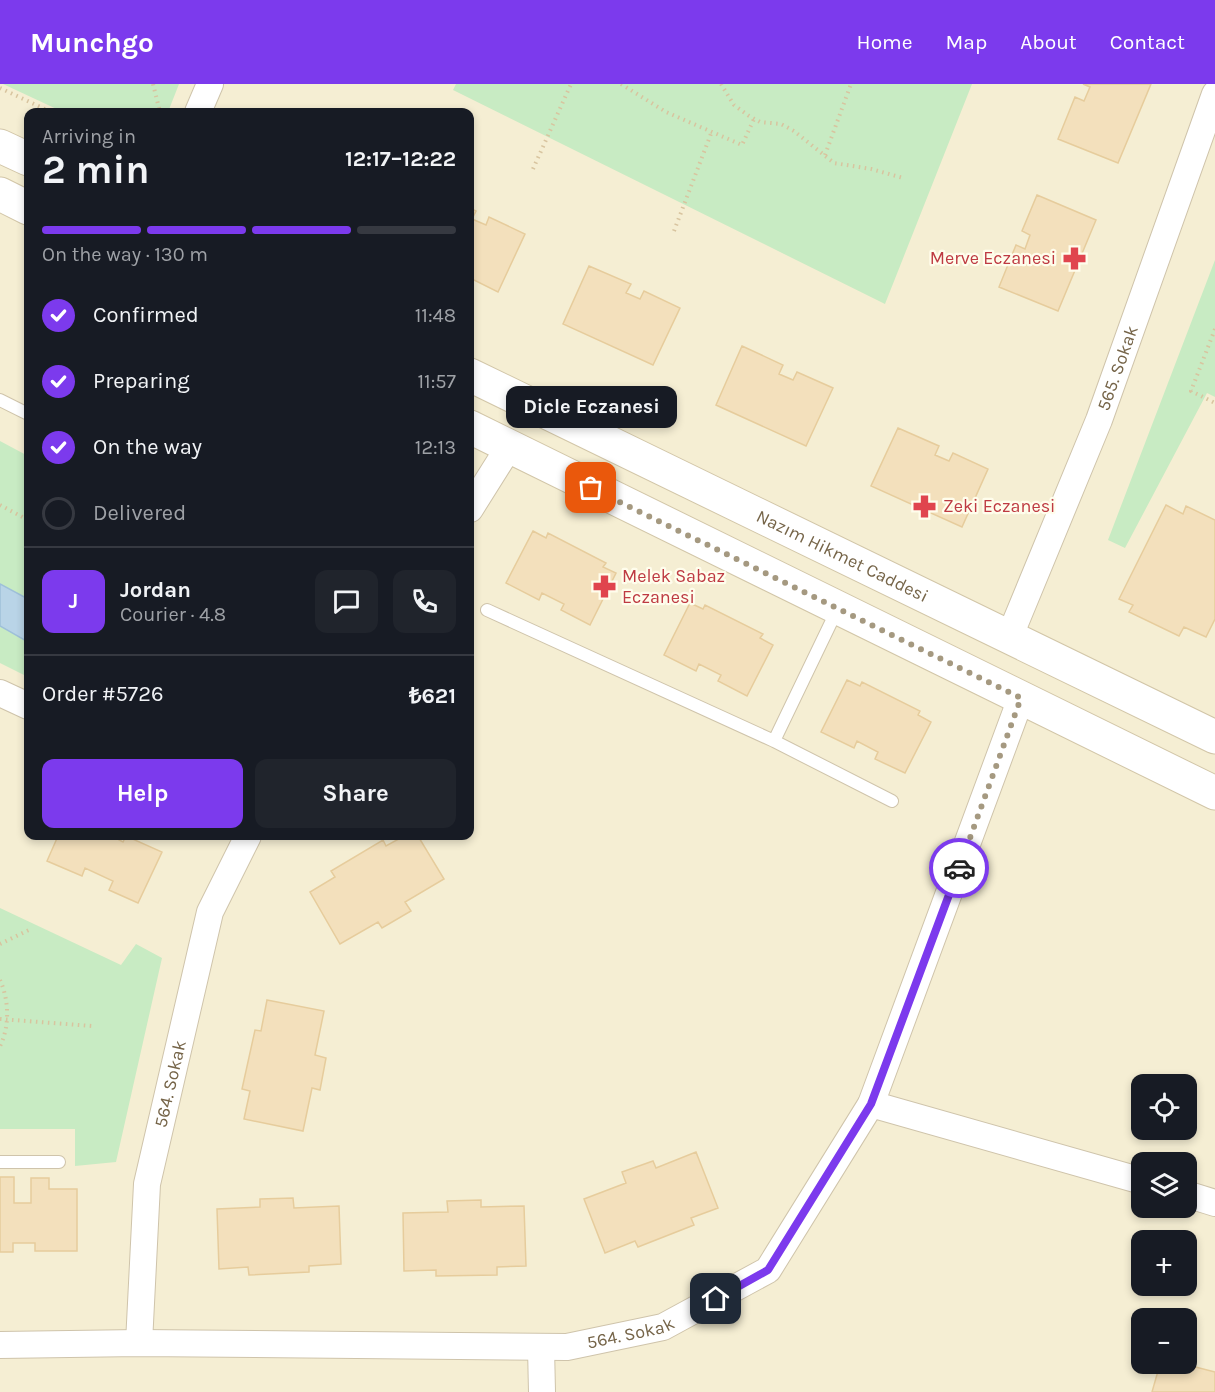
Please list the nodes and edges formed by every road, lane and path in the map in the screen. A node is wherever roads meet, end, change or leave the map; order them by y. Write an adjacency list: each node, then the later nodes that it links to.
1 (153, 84): 10 (path)
2 (210, 84): 11 (street)
3 (571, 84): 17 (path)
4 (621, 84): 13 (path)
5 (721, 84): 12 (path)
6 (851, 84): 15 (path)
7 (0, 88): 9 (path)
8 (1215, 94): 34 (street, 565. Sokak)
9 (42, 108)
10 (159, 108)
11 (200, 108)
12 (754, 119): 13 (path); 15 (path)
13 (712, 131): 21 (path)
14 (0, 146): 16 (main road)
15 (825, 155): 18 (path)
16 (24, 157)
17 (533, 169)
18 (903, 178)
19 (0, 194): 20 (main road)
20 (24, 206)
21 (674, 231)
22 (1215, 329): 25 (path)
23 (474, 377): 34 (main road, Nazım Hikmet Caddesi)
24 (0, 400): 26 (lane)
25 (1215, 403)
26 (24, 412)
27 (474, 429): 28 (main road)
28 (509, 447): 29 (street); 32 (main road)
29 (474, 503)
30 (0, 505): 31 (path)
31 (24, 518)
32 (838, 608): 36 (main road); 39 (lane)
33 (487, 610): 39 (lane)
34 (1009, 638): 38 (main road, Nazım Hikmet Caddesi)
35 (0, 693): 37 (street)
36 (1021, 698): 40 (main road); 50 (street, 564. Sokak)
37 (24, 704)
38 (1215, 737)
39 (774, 741): 41 (lane)
40 (1215, 792)
41 (892, 801)
42 (246, 840): 56 (street, 564. Sokak)
43 (31, 929): 44 (path)
44 (0, 944)
45 (0, 980): 47 (path)
46 (0, 1019): 47 (path)
47 (7, 1019): 48 (path); 49 (path)
48 (92, 1026)
49 (0, 1046)
50 (871, 1104): 53 (street); 58 (street, 564. Sokak)
51 (0, 1162): 52 (lane)
52 (59, 1162)
53 (1131, 1178)
54 (1197, 1197): 55 (street)
55 (1215, 1203)
56 (139, 1343): 57 (street, 564. Sokak); 58 (street, 564. Sokak)
57 (0, 1346)
58 (541, 1347): 59 (street)
59 (542, 1392)

